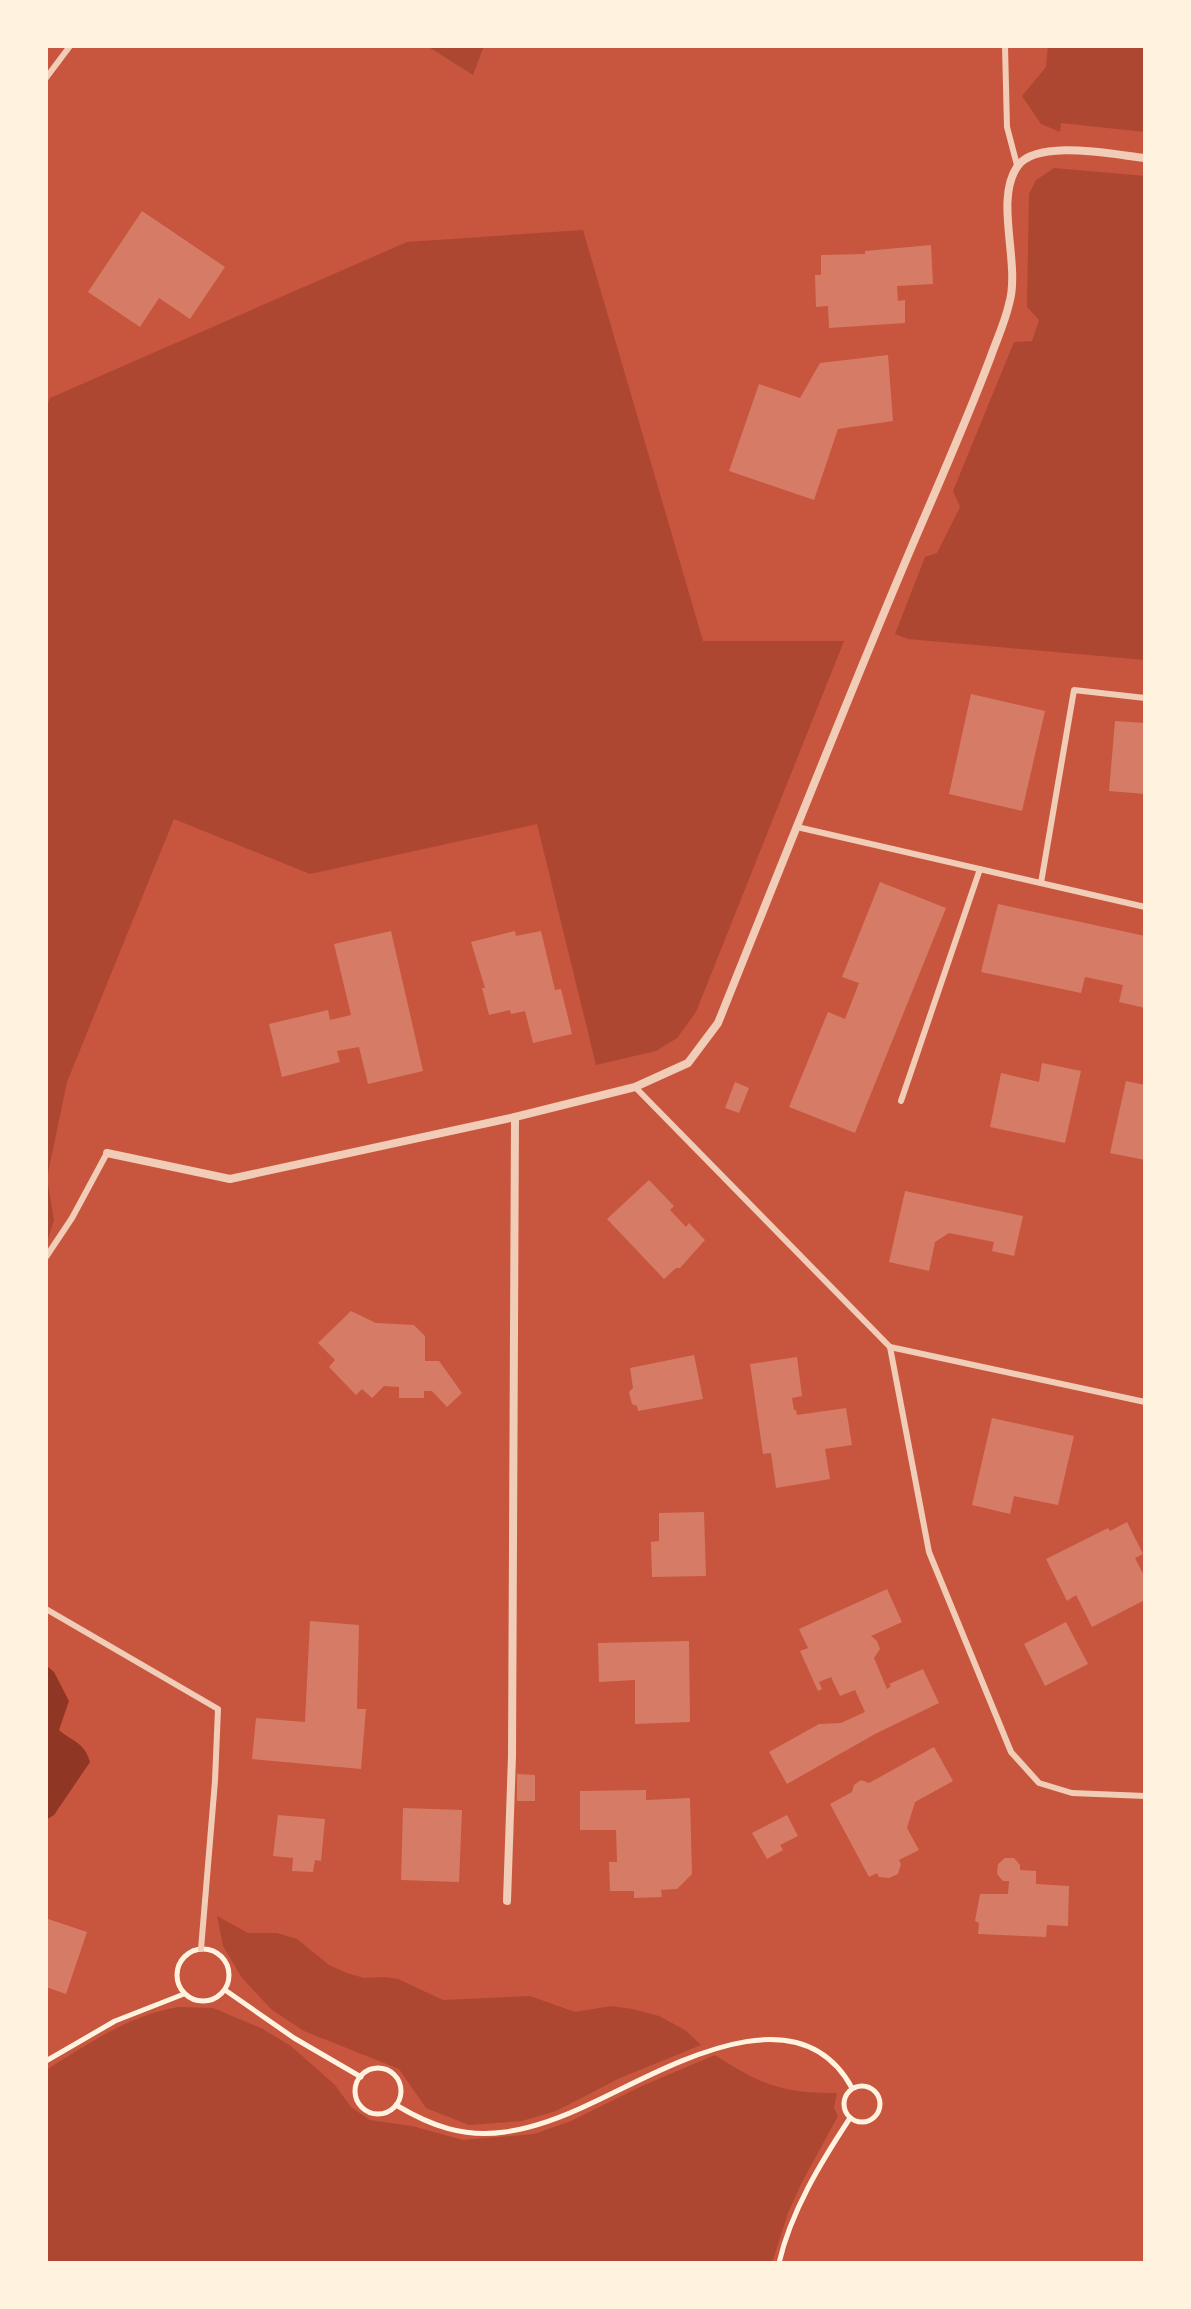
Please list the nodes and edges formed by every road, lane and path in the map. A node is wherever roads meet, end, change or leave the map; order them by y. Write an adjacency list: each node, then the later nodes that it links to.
1 (70, 46): 3 (lane)
2 (1005, 46): 5 (lane)
3 (46, 78)
4 (1145, 158): 5 (street)
5 (1017, 165): 7 (street)
6 (1145, 698): 9 (lane)
7 (797, 827): 8 (lane); 11 (street)
8 (980, 869): 9 (lane); 12 (lane)
9 (1041, 883): 10 (lane)
10 (1145, 907)
11 (635, 1087): 13 (street); 16 (lane)
12 (901, 1101)
13 (515, 1117): 14 (street); 20 (street)
14 (107, 1153): 15 (lane)
15 (46, 1257)
16 (890, 1347): 17 (lane); 19 (lane)
17 (1145, 1402)
18 (46, 1609): 21 (lane)
19 (1145, 1796)
20 (507, 1901)
21 (201, 1949): 22 (path); 23 (path)
22 (225, 1990): 23 (path); 25 (path)
23 (184, 1994): 24 (path)
24 (46, 2061)
25 (361, 2077): 27 (path); 27 (path)
26 (852, 2088): 27 (path); 28 (path); 28 (path)
27 (396, 2105)
28 (850, 2118): 29 (path)
29 (779, 2263)

